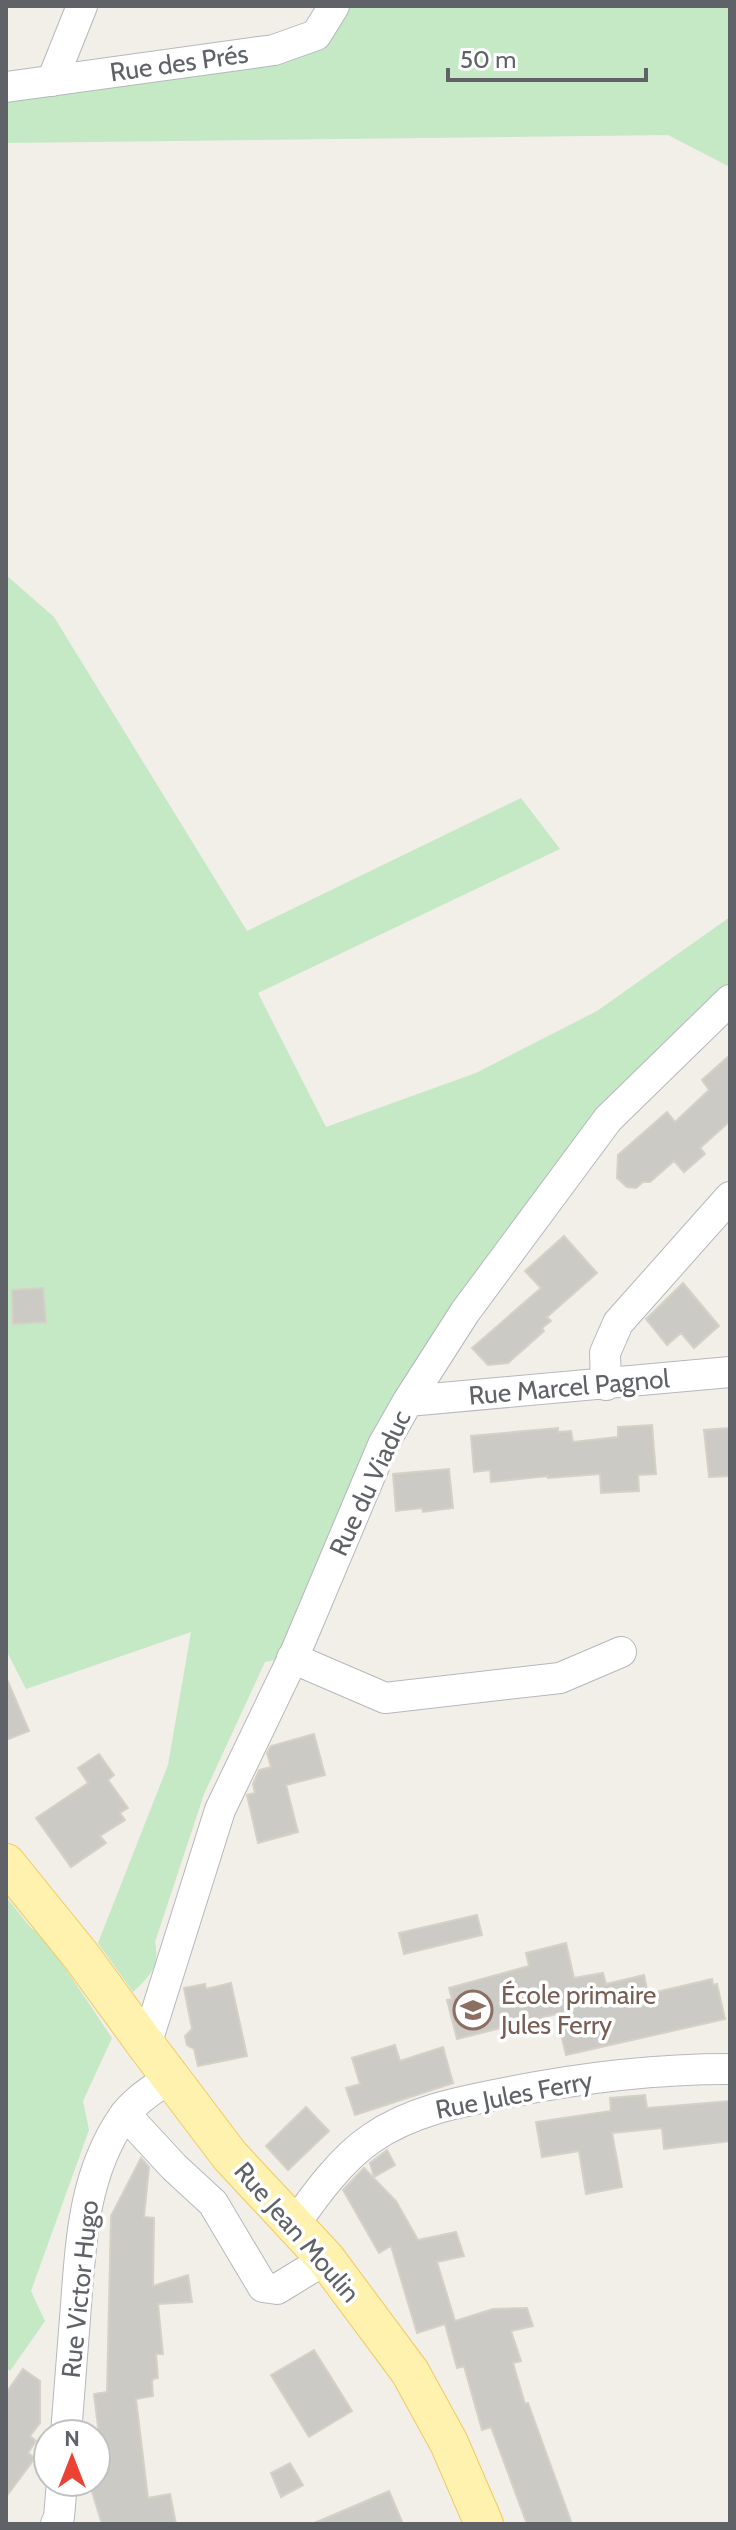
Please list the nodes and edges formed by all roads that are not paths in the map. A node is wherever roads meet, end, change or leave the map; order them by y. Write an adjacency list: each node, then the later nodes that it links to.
1 (82, 6): 3 (street)
2 (334, 6): 3 (street, Rue des Prés)
3 (52, 81): 4 (street, Rue des Prés)
4 (6, 87)
5 (730, 1000): 9 (street, Rue du Viaduc)
6 (730, 1197): 8 (street)
7 (730, 1372): 8 (street, Rue Marcel Pagnol)
8 (606, 1385): 9 (street, Rue Marcel Pagnol)
9 (408, 1401): 11 (street, Rue du Viaduc)
10 (621, 1652): 11 (street)
11 (292, 1658): 13 (street, Rue du Viaduc)
12 (6, 1863): 13 (main road, Rue Jean Moulin)
13 (146, 2045): 15 (main road, Rue Jean Moulin)
14 (730, 2069): 17 (street, Rue Jules Ferry)
15 (170, 2077): 16 (street, Rue Victor Hugo); 17 (main road, Rue Jean Moulin)
16 (125, 2114): 18 (street); 19 (street, Rue Victor Hugo)
17 (295, 2224): 18 (main road, Rue Jean Moulin)
18 (326, 2259): 22 (main road, Rue Jean Moulin)
19 (67, 2418)
20 (61, 2498): 21 (street)
21 (60, 2522)
22 (484, 2524)

